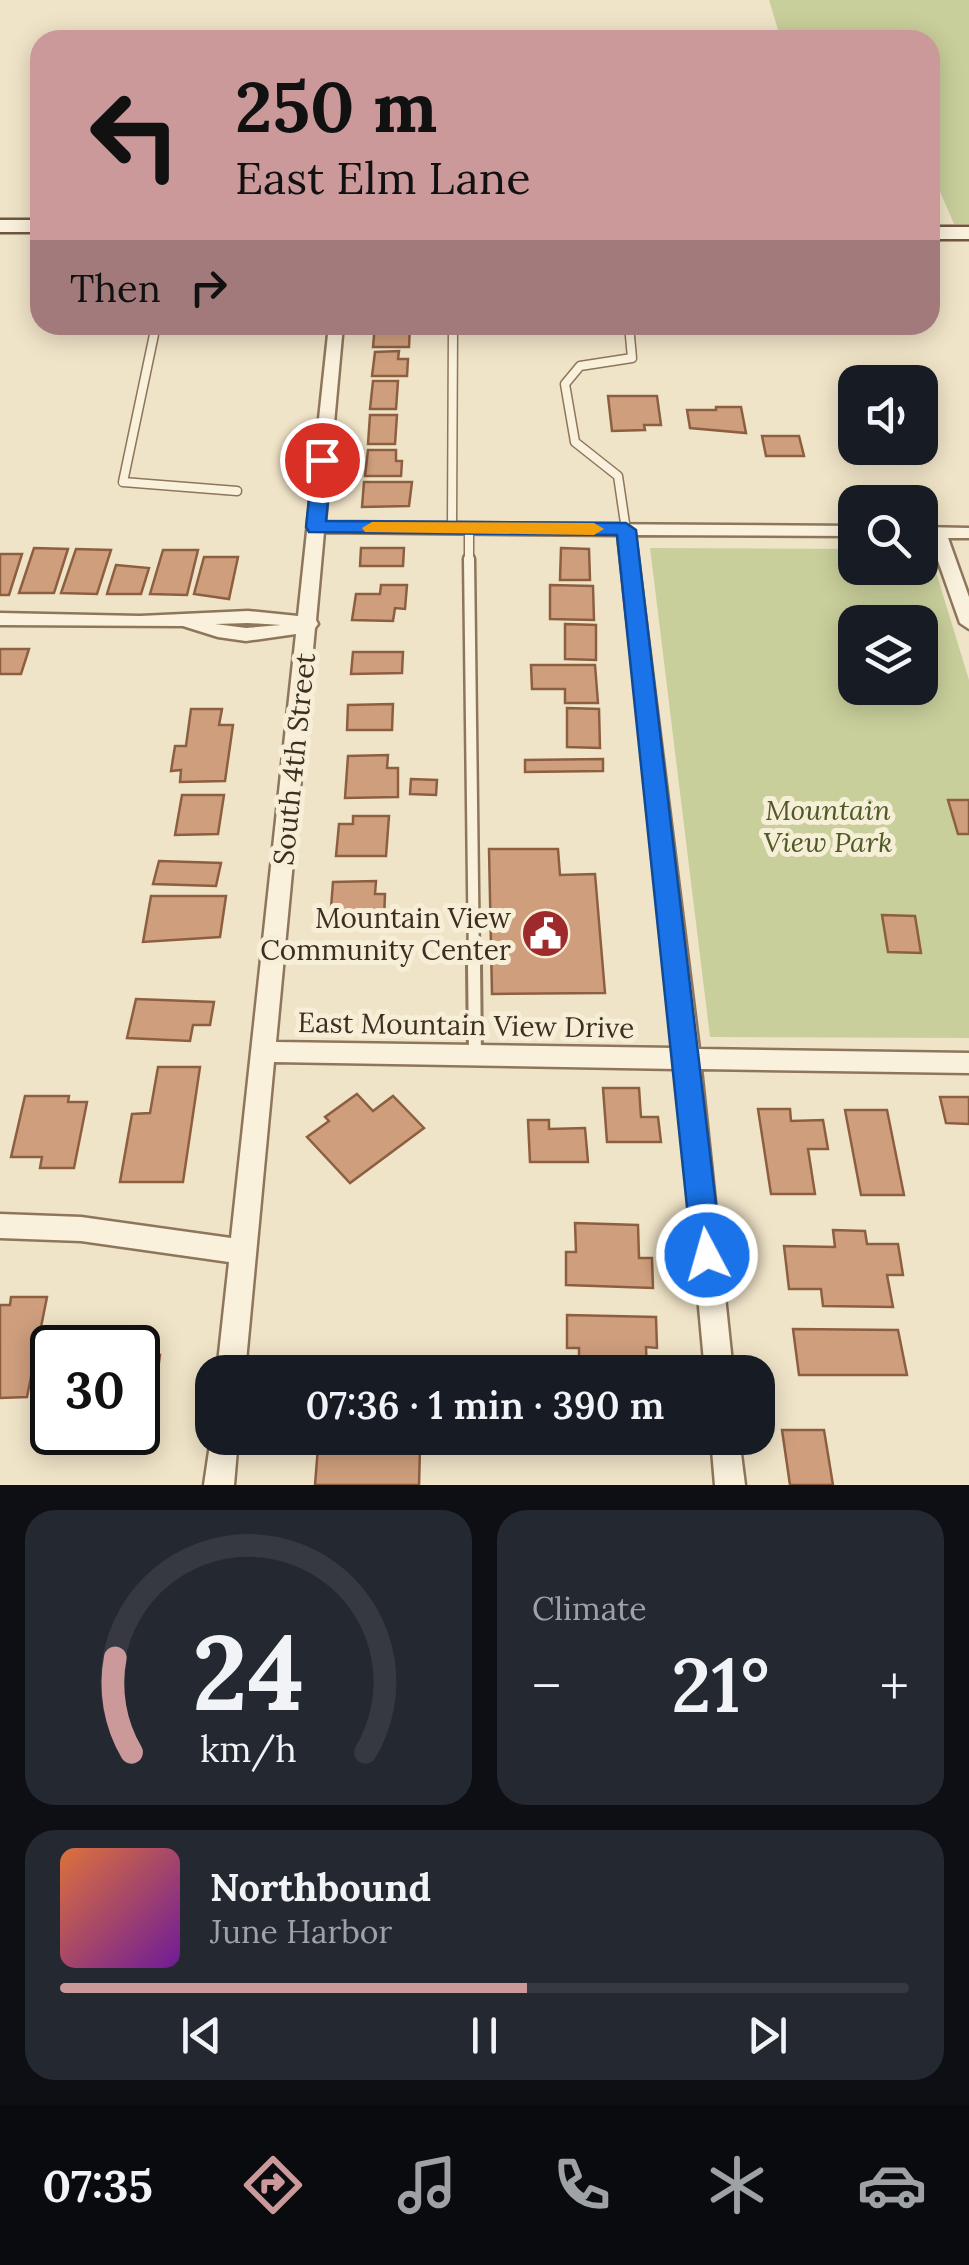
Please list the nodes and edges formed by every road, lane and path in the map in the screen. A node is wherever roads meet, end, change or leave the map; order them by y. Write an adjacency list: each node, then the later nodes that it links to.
1 (0, 226): 2 (main road)
2 (30, 226)
3 (940, 233): 4 (main road)
4 (969, 234)
5 (154, 335): 9 (lane)
6 (335, 335): 10 (street, South 4th Street)
7 (453, 335): 11 (lane)
8 (630, 335): 12 (lane)
9 (237, 491)
10 (316, 527): 11 (street); 19 (street, South 4th Street)
11 (461, 528): 12 (street); 21 (lane)
12 (626, 530): 13 (street); 22 (street)
13 (838, 531)
14 (938, 532): 15 (street)
15 (969, 532)
16 (938, 552): 18 (street)
17 (0, 620): 19 (street)
18 (969, 623)
19 (308, 624): 20 (street, South 4th Street)
20 (261, 1052): 21 (street, East Mountain View Drive); 25 (street, South 4th Street)
21 (475, 1056): 22 (street, East Mountain View Drive)
22 (688, 1058): 23 (street, East Mountain View Drive); 27 (street)
23 (969, 1063)
24 (0, 1226): 25 (street)
25 (244, 1252): 26 (street, South 4th Street)
26 (234, 1355)
27 (716, 1355)
28 (222, 1455): 30 (street)
29 (727, 1455): 31 (street)
30 (219, 1485)
31 (730, 1485)

